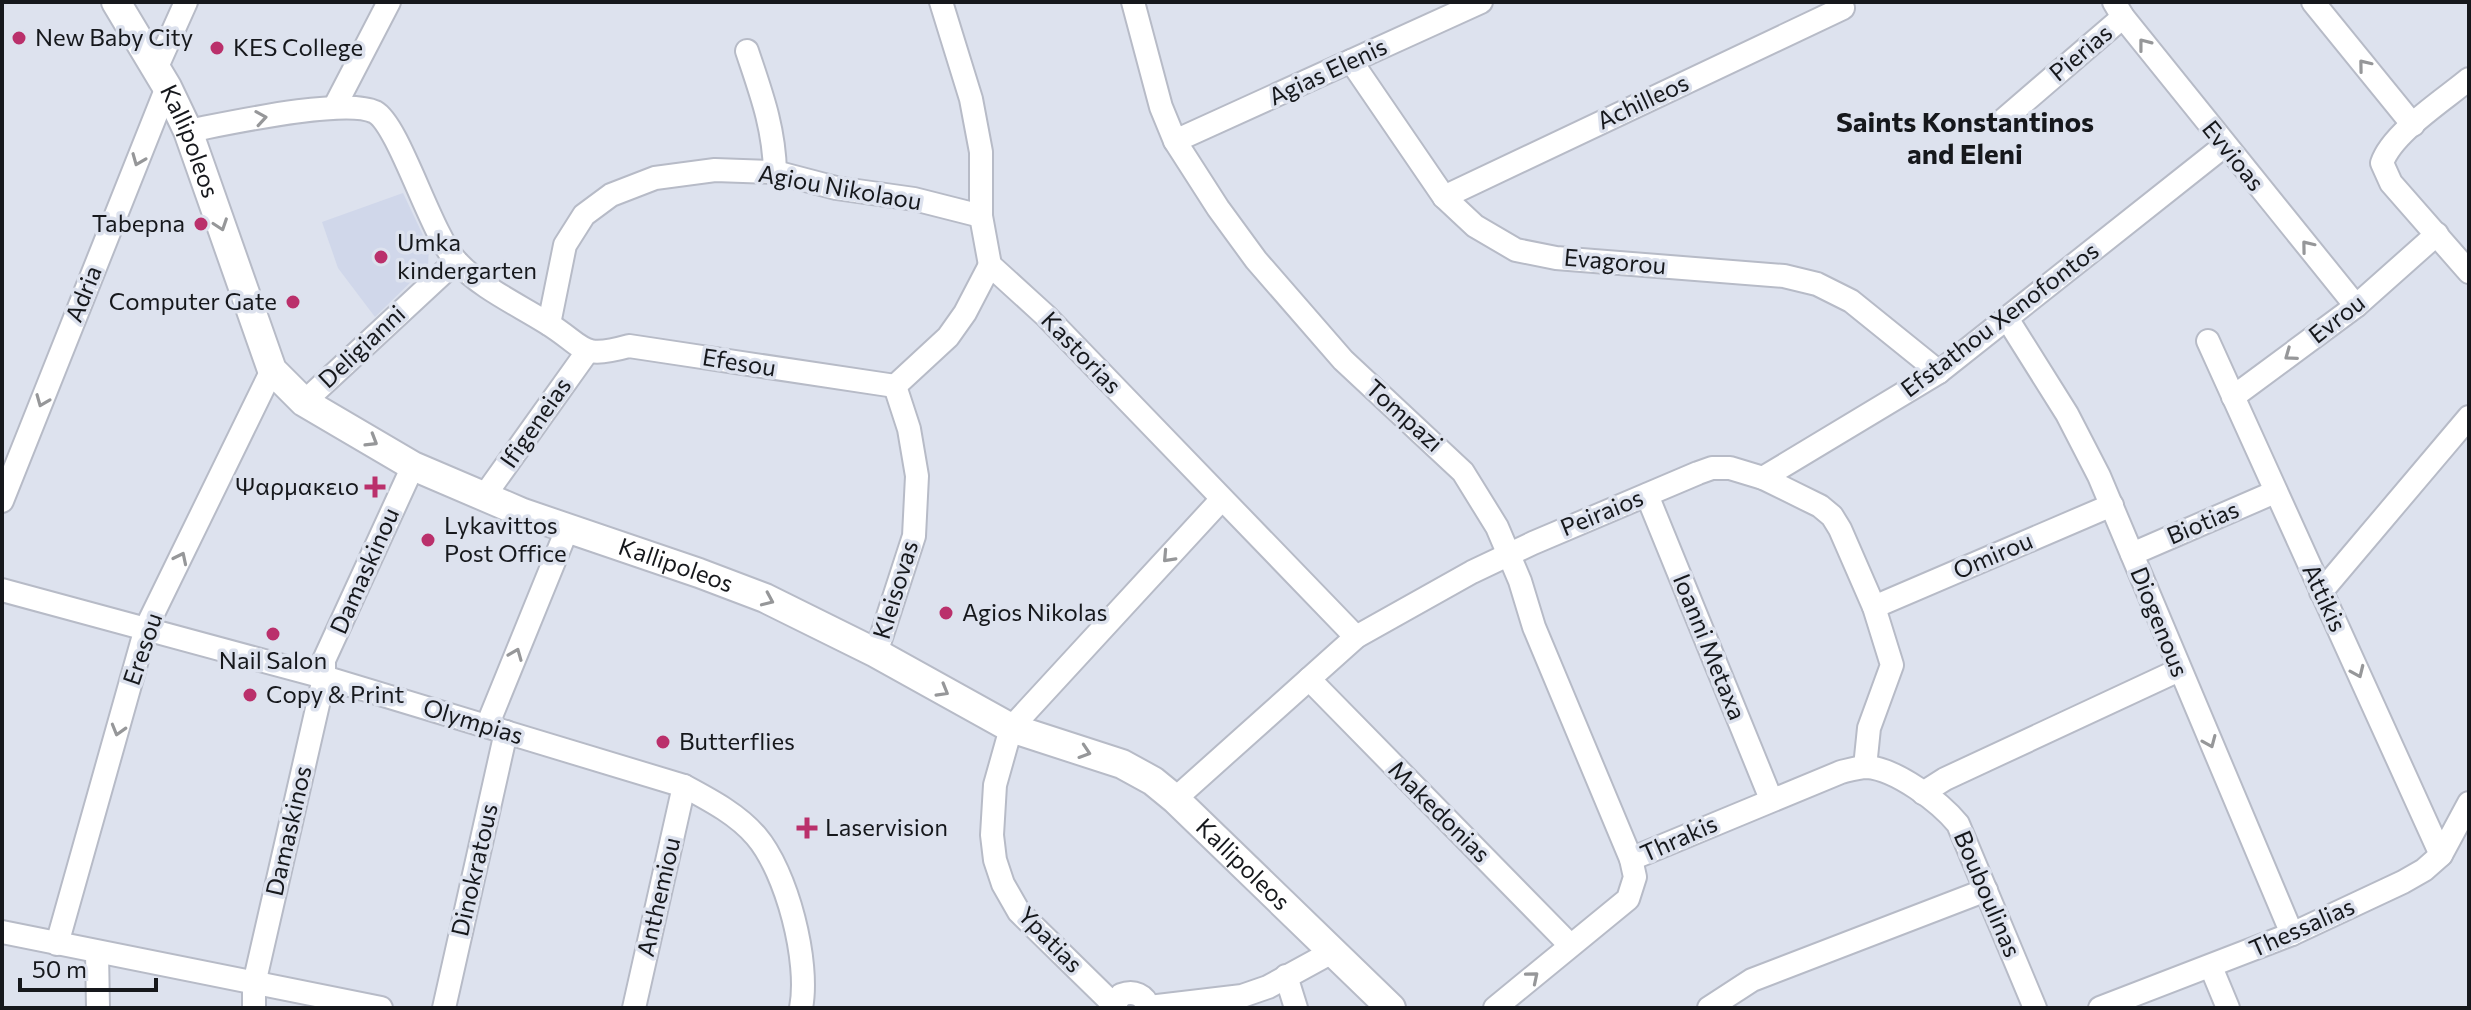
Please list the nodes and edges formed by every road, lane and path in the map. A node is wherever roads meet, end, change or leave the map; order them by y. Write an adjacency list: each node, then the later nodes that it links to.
1 (116, 2): 12 (main road, Kallipoleos)
2 (186, 2): 12 (street, Adria)
3 (389, 2): 14 (street)
4 (941, 2): 22 (street)
5 (1133, 2): 18 (street, Tompazi)
6 (1481, 2): 11 (street, Agias Elenis)
7 (2313, 2): 17 (street, one-way to 7)
8 (1843, 8): 21 (street, Achilleos)
9 (2118, 10): 15 (street, Pierias); 19 (street, Evvioas, one-way to 9)
10 (747, 51): 20 (street)
11 (1351, 61): 18 (street, Agias Elenis); 21 (street, Evagorou)
12 (161, 78): 16 (main road, Kallipoleos); 44 (street, Adria, one-way to 44)
13 (2469, 79): 17 (street)
14 (335, 106): 16 (street, one-way to 14); 24 (street)
15 (2002, 121)
16 (188, 131): 32 (main road, Kallipoleos, one-way to 32)
17 (2407, 131): 23 (street)
18 (1175, 141): 47 (street, Tompazi)
19 (2224, 146): 27 (street, Evvioas, one-way to 19); 28 (street, Efstathou Xenofontos)
20 (775, 172): 22 (street, Agiou Nikolaou); 29 (street, Agiou Nikolaou)
21 (1444, 197): 33 (street, Evagorou)
22 (981, 216): 25 (street)
23 (2437, 234): 26 (street); 27 (street, Evrou)
24 (456, 261): 29 (street); 36 (street, Deligianni)
25 (990, 265): 34 (street); 43 (street, Kastorias)
26 (2469, 272)
27 (2356, 306): 35 (street, Evrou, one-way to 35)
28 (2008, 320): 33 (street, Efstathou Xenofontos); 45 (street, Diogenous)
29 (549, 324): 31 (street)
30 (2208, 341): 35 (street, Attikis)
31 (587, 352): 34 (street, Efesou); 41 (street, Ifigeneias)
32 (272, 370): 36 (main road, Kallipoleos); 52 (street, Eresou, one-way to 32)
33 (1939, 372): 39 (street, Efstathou Xenofontos)
34 (895, 386): 54 (street, Kleisovas)
35 (2233, 397): 40 (street, Attikis)
36 (304, 402): 38 (main road, Kallipoleos, one-way to 38)
37 (2469, 417): 50 (street)
38 (413, 466): 41 (main road, Kallipoleos); 56 (street, Damaskinou)
39 (1763, 478): 42 (street, Peiraios); 51 (street, Peiraios)
40 (2275, 492): 48 (street, Biotias); 50 (street, Attikis)
41 (485, 495): 46 (main road, Kallipoleos)
42 (1647, 495): 47 (street, Peiraios); 64 (street, Ioanni Metaxa)
43 (1221, 500): 53 (street, Kastorias); 58 (street, one-way to 58)
44 (2, 501)
45 (2112, 505): 48 (street, Diogenous); 51 (street, Omirou)
46 (568, 527): 54 (main road, Kallipoleos, one-way to 54); 59 (street, Dinokratous, one-way to 46)
47 (1509, 554): 53 (street, Peiraios); 67 (street, Tompazi)
48 (2132, 554): 55 (street, Diogenous)
49 (2, 590): 52 (street, Olympias)
50 (2321, 592): 66 (street, Attikis, one-way to 66)
51 (1874, 607): 60 (street, Peiraios)
52 (146, 628): 56 (street, Olympias); 71 (street, Eresou, one-way to 71)
53 (1356, 637): 57 (street, Peiraios)
54 (876, 653): 58 (main road, Kallipoleos, one-way to 58)
55 (2179, 670): 62 (street); 70 (street, Diogenous, one-way to 70)
56 (324, 678): 59 (street, Olympias); 77 (street, Damaskinos)
57 (1309, 679): 63 (street, Peiraios); 72 (street, Makedonias)
58 (1011, 728): 63 (main road, Kallipoleos, one-way to 63); 78 (street, Ypatias)
59 (496, 729): 61 (street, Olympias); 83 (street, Dinokratous)
60 (1865, 767): 62 (street); 64 (street, Thrakis)
61 (684, 786): 84 (street, Anthemiou); 85 (street, Olympias)
62 (1923, 793): 68 (street, Bouboulinas)
63 (1175, 799): 74 (main road, Kallipoleos)
64 (1771, 799): 67 (street, Thrakis)
65 (2469, 803): 66 (street, Thessalias)
66 (2441, 855): 70 (street, Thessalias)
67 (1631, 859): 72 (street, Thrakis)
68 (1986, 890): 89 (street); 90 (street, Bouboulinas)
69 (2, 932): 71 (street)
70 (2292, 934): 75 (street, Thessalias)
71 (57, 944): 73 (street)
72 (1570, 945): 88 (street, Thrakis, one-way to 72)
73 (97, 952): 77 (street); 80 (street)
74 (1332, 952): 76 (street); 87 (main road, Kallipoleos)
75 (2211, 967): 91 (street, Thessalias); 92 (street)
76 (1286, 976): 79 (street); 86 (street)
77 (254, 984): 81 (street, Damaskinos); 82 (street)
78 (1112, 1006): 79 (street)
79 (1149, 1007)
80 (98, 1008)
81 (254, 1008)
82 (381, 1008)
83 (444, 1008)
84 (634, 1008)
85 (801, 1008)
86 (1296, 1008)
87 (1391, 1008)
88 (1495, 1008)
89 (1709, 1008)
90 (2035, 1008)
91 (2100, 1008)
92 (2228, 1008)

